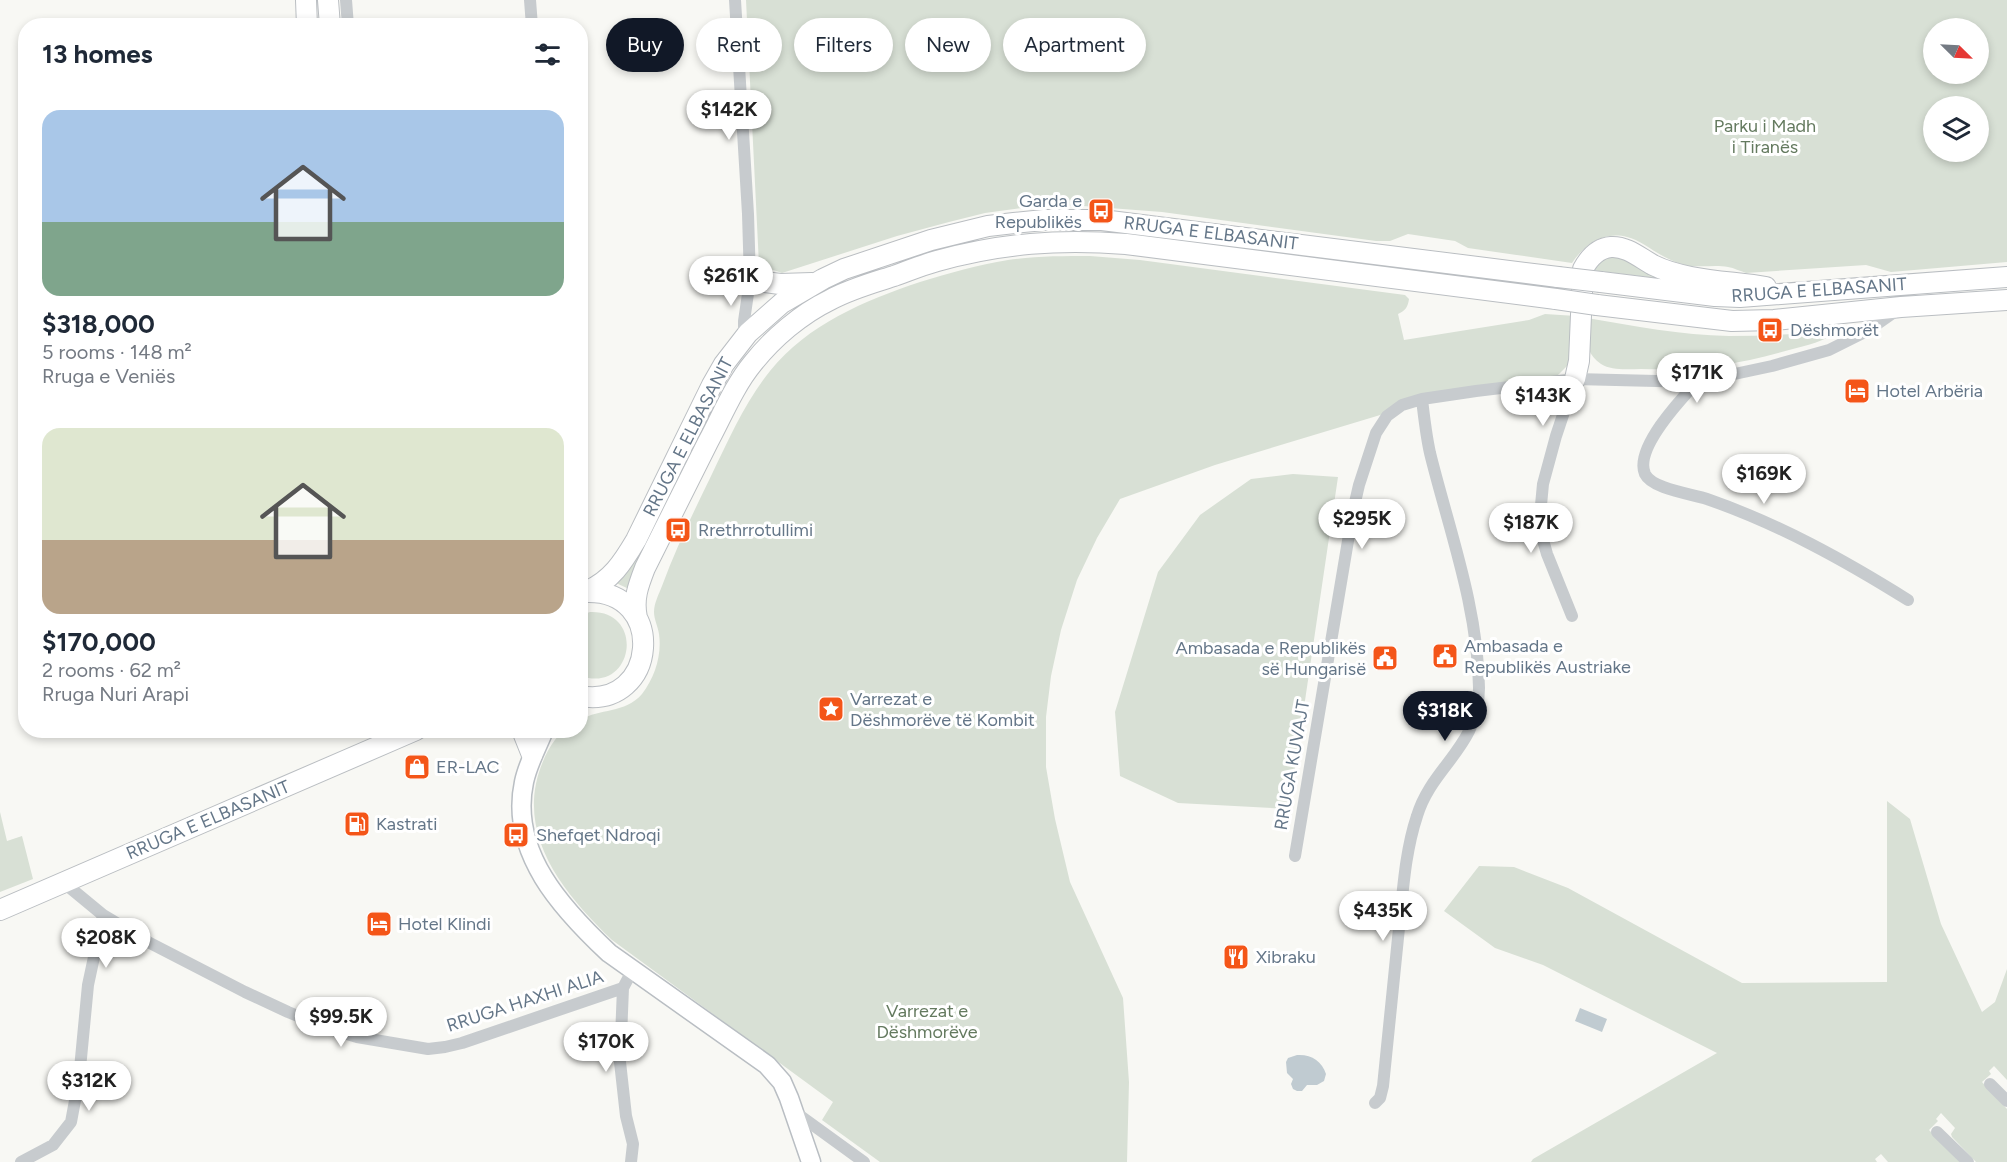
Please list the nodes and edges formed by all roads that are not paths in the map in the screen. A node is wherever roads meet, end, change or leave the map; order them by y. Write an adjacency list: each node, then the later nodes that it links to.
1 (306, 0): 6 (main road)
2 (328, 0): 7 (main road)
3 (346, 0): 8 (street)
4 (530, 0): 9 (street)
5 (735, 0): 11 (street)
6 (307, 18)
7 (329, 18)
8 (347, 18)
9 (531, 18)
10 (2007, 277): 13 (main road, RRUGA E ELBASANIT)
11 (750, 280): 12 (main road); 16 (street)
12 (815, 283): 13 (main road, RRUGA E ELBASANIT, bridge); 16 (main road, RRUGA E ELBASANIT)
13 (1799, 293): 17 (main road)
14 (2007, 300): 15 (main road, RRUGA E ELBASANIT)
15 (1901, 307): 18 (street, RRUGA KUVAJT); 24 (main road, RRUGA E ELBASANIT, bridge)
16 (744, 337): 20 (main road, RRUGA E ELBASANIT)
17 (1575, 379): 18 (street, RRUGA KUVAJT); 19 (street, RRUGA KUVAJT); 23 (street)
18 (1697, 381): 22 (street)
19 (1422, 399): 30 (street, RRUGA KUVAJT); 38 (street)
20 (588, 590)
21 (588, 592): 24 (main road)
22 (1908, 600)
23 (1572, 616)
24 (637, 618): 25 (main road, RRUGA E ELBASANIT)
25 (590, 697)
26 (397, 738): 31 (main road, RRUGA E ELBASANIT)
27 (525, 738): 29 (main road)
28 (542, 738): 29 (main road)
29 (532, 755): 34 (main road)
30 (1295, 856)
31 (63, 882): 32 (main road, RRUGA E ELBASANIT); 33 (street, RRUGA HAXHI ALIA)
32 (0, 910)
33 (103, 915): 35 (street, RRUGA HAXHI ALIA); 41 (street)
34 (632, 971): 35 (street, RRUGA HAXHI ALIA); 39 (main road)
35 (623, 988): 42 (street)
36 (1990, 1084): 37 (street)
37 (2007, 1101)
38 (1375, 1103)
39 (795, 1112): 43 (main road); 44 (street)
40 (1937, 1132): 45 (street)
41 (21, 1162)
42 (631, 1162)
43 (811, 1162)
44 (864, 1162)
45 (1968, 1162)

